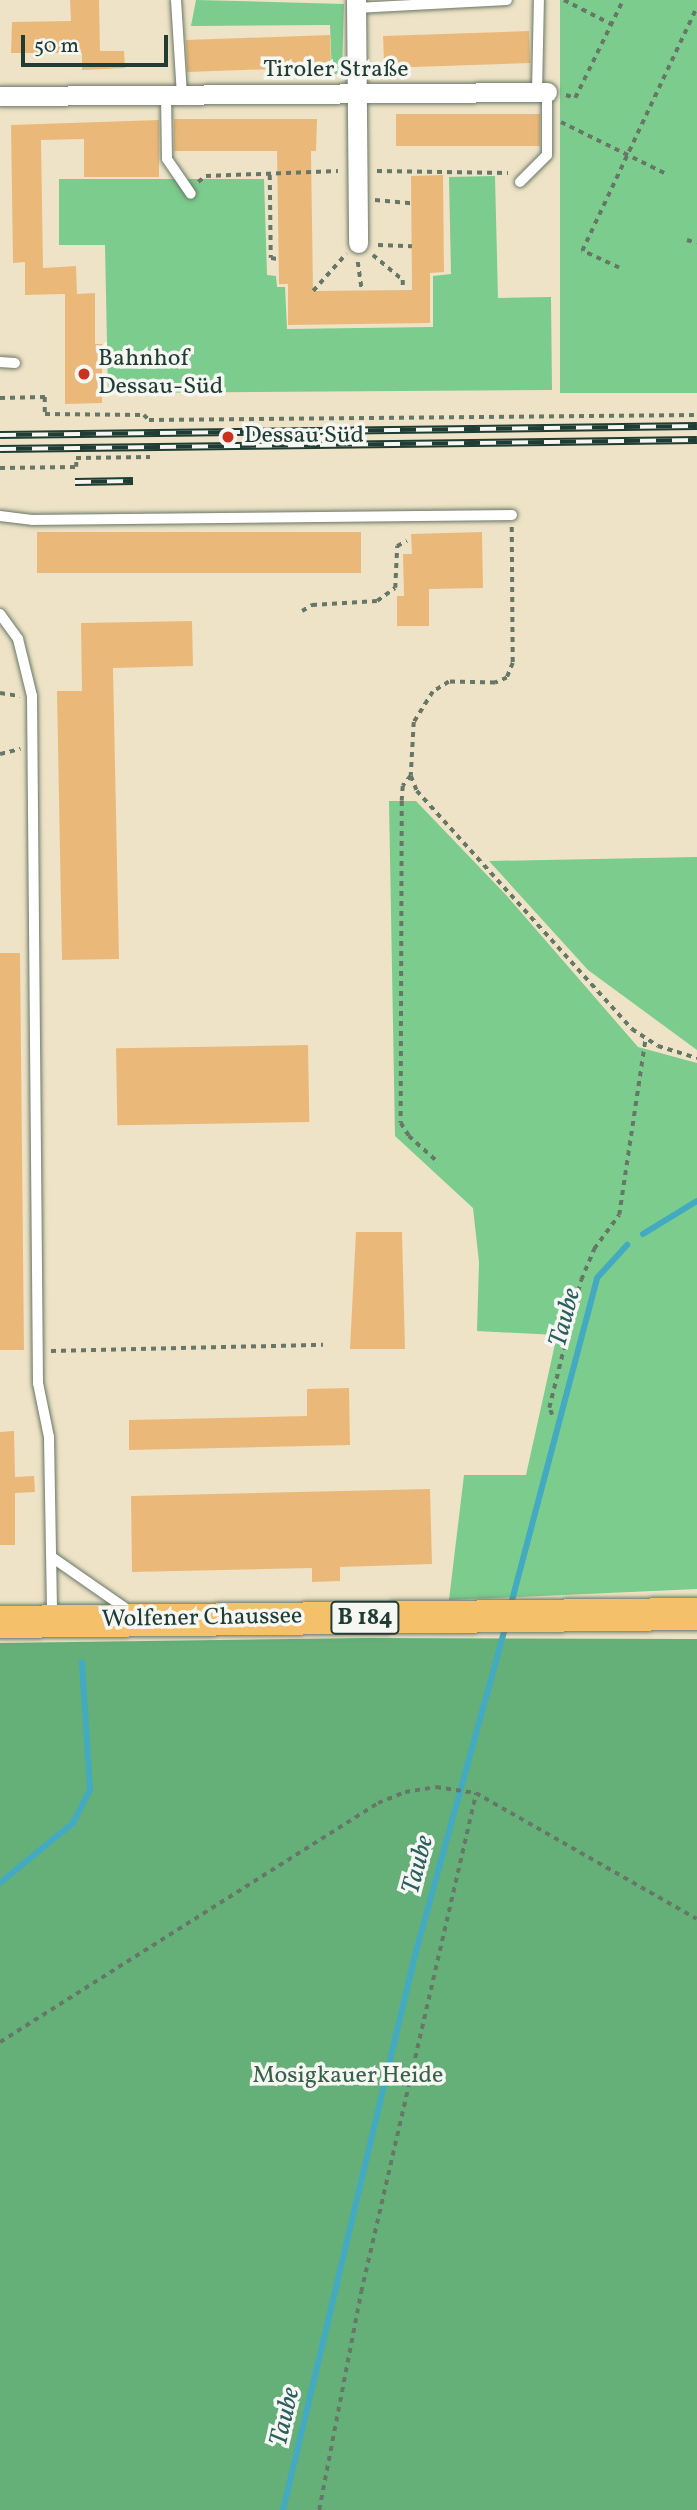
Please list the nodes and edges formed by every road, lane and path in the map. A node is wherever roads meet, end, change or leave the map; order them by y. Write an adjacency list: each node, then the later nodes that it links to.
1 (176, 0): 11 (lane)
2 (507, 0): 6 (lane)
3 (539, 0): 9 (lane)
4 (564, 0): 8 (path)
5 (623, 0): 8 (path)
6 (356, 4): 12 (street)
7 (697, 7): 14 (path)
8 (611, 24): 9 (path)
9 (542, 92): 12 (street, Tiroler Straße); 13 (lane)
10 (0, 96): 11 (street, Tiroler Straße)
11 (174, 96): 12 (street, Tiroler Straße); 20 (lane)
12 (356, 96): 21 (street)
13 (549, 118): 14 (path); 17 (lane)
14 (626, 154): 15 (path); 28 (path)
15 (666, 174)
16 (270, 175): 18 (path)
17 (520, 183)
18 (271, 192): 19 (path); 27 (path)
19 (277, 192)
20 (191, 194)
21 (358, 200): 22 (path); 24 (street)
22 (411, 203)
23 (687, 240): 25 (path)
24 (358, 243): 26 (path); 29 (path); 30 (path); 31 (path)
25 (697, 243)
26 (412, 246)
27 (278, 259)
28 (619, 268)
29 (403, 290)
30 (313, 291)
31 (362, 291)
32 (0, 362): 33 (lane)
33 (15, 363)
34 (0, 398): 35 (path)
35 (697, 415)
36 (149, 457): 37 (path)
37 (0, 468)
38 (512, 514): 39 (lane); 43 (path)
39 (0, 516)
40 (407, 541): 41 (path)
41 (303, 611)
42 (0, 614): 48 (lane)
43 (411, 776): 44 (path); 46 (path)
44 (645, 1040): 45 (path); 49 (path)
45 (697, 1058)
46 (438, 1162)
47 (323, 1345): 48 (path)
48 (39, 1351): 50 (lane)
49 (552, 1415)
50 (53, 1558): 52 (lane); 53 (lane)
51 (697, 1614): 52 (main road, Wolfener Chaussee / B 184)
52 (138, 1619): 53 (main road, Wolfener Chaussee / B 184)
53 (52, 1621): 54 (main road, Wolfener Chaussee / B 184)
54 (0, 1622)
55 (476, 1793): 56 (path); 57 (path); 58 (path)
56 (697, 1919)
57 (0, 2042)
58 (319, 2510)

